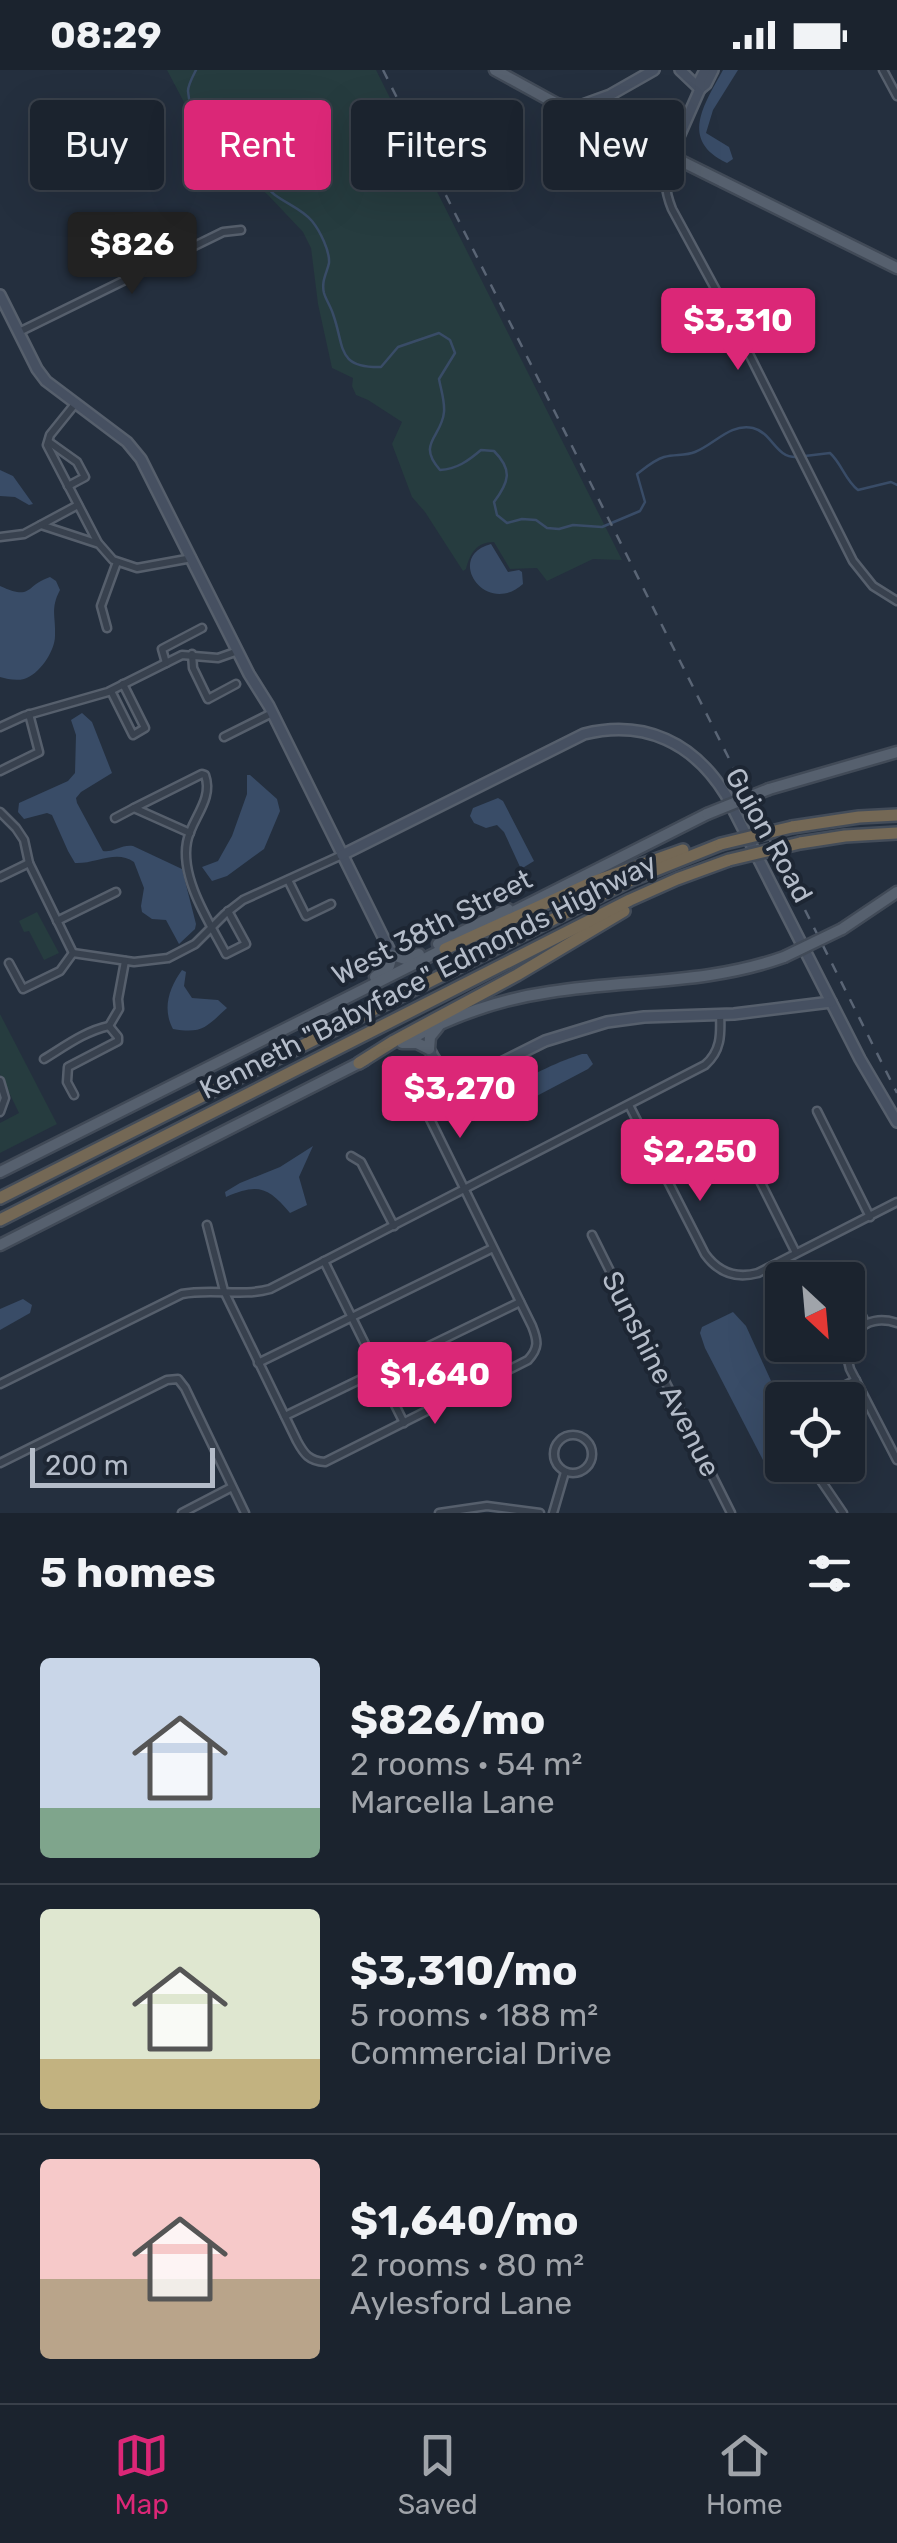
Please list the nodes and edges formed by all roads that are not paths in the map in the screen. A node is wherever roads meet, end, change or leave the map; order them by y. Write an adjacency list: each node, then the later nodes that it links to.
1 (495, 70): 8 (main road)
2 (654, 70): 9 (street)
3 (680, 70): 6 (street)
4 (709, 70): 6 (street)
5 (885, 71): 7 (street)
6 (700, 89): 10 (street)
7 (897, 96)
8 (564, 100)
9 (596, 100)
10 (684, 126)
11 (684, 165): 14 (main road)
12 (665, 190): 26 (street)
13 (241, 230): 16 (street)
14 (897, 268)
15 (0, 294): 16 (street)
16 (18, 332): 17 (street)
17 (75, 404): 18 (street); 24 (street)
18 (48, 442): 19 (street); 19 (street)
19 (68, 486): 20 (street)
20 (78, 505): 21 (street); 23 (street)
21 (40, 525): 22 (street); 23 (street)
22 (0, 537)
23 (99, 544): 25 (street)
24 (192, 558): 25 (street); 29 (street)
25 (117, 562): 27 (street)
26 (897, 601)
27 (107, 628)
28 (202, 628): 31 (street)
29 (238, 651): 30 (street); 35 (street)
30 (192, 654): 31 (street); 33 (street)
31 (166, 663): 32 (street)
32 (124, 684): 34 (street); 34 (street)
33 (236, 684)
34 (111, 691): 36 (street)
35 (272, 713): 38 (street); 48 (street)
36 (29, 714): 37 (street); 40 (street)
37 (0, 728)
38 (224, 738)
39 (897, 752): 53 (main road, West 38th Street, bridge)
40 (0, 771)
41 (134, 808): 44 (street); 45 (street); 45 (street)
42 (0, 812): 49 (street)
43 (897, 815): 47 (highway, Kenneth "Babyface" Edmonds Highway, bridge)
44 (114, 818)
45 (190, 833): 59 (street)
46 (897, 833): 51 (highway, Kenneth "Babyface" Edmonds Highway, bridge)
47 (721, 844): 60 (highway); 87 (highway, Kenneth "Babyface" Edmonds Highway)
48 (342, 855): 52 (street); 62 (street); 66 (street, Guion Road)
49 (29, 863): 50 (street); 58 (street)
50 (0, 877)
51 (677, 878): 74 (highway); 90 (highway, Kenneth "Babyface" Edmonds Highway)
52 (288, 880): 56 (street); 57 (street)
53 (558, 889): 60 (main road, West 38th Street); 62 (main road)
54 (116, 892): 58 (street)
55 (897, 892): 68 (main road, bridge)
56 (331, 904)
57 (228, 910): 59 (street); 59 (street)
58 (58, 921): 61 (street)
59 (212, 927): 64 (street)
60 (445, 948): 65 (main road, West 38th Street)
61 (73, 952): 63 (street); 64 (street)
62 (392, 956): 65 (main road)
63 (10, 962)
64 (125, 962): 69 (street)
65 (345, 997): 85 (main road, West 38th Street)
66 (831, 1002): 67 (street); 82 (street, Guion Road)
67 (720, 1014): 72 (street); 79 (street)
68 (442, 1023): 70 (main road); 72 (main road)
69 (111, 1028): 71 (street); 75 (street)
70 (402, 1043): 72 (main road); 74 (main road)
71 (60, 1049): 73 (street); 75 (street)
72 (429, 1049)
73 (44, 1059)
74 (359, 1063): 94 (main road)
75 (72, 1064): 77 (street)
76 (0, 1081): 80 (street)
77 (74, 1095)
78 (426, 1099): 86 (street)
79 (629, 1106): 86 (street); 96 (street)
80 (2, 1109)
81 (817, 1112): 89 (street)
82 (897, 1122)
83 (744, 1149): 96 (street)
84 (351, 1156): 92 (street)
85 (0, 1172)
86 (463, 1191): 92 (street); 95 (street)
87 (0, 1198)
88 (897, 1202): 89 (street)
89 (870, 1217): 96 (street)
90 (0, 1220)
91 (207, 1225): 98 (street)
92 (394, 1226): 97 (street)
93 (592, 1235): 121 (street, Sunshine Avenue)
94 (0, 1245)
95 (493, 1248): 99 (street); 100 (street)
96 (796, 1253)
97 (324, 1261): 98 (street); 100 (street)
98 (224, 1291): 104 (street); 108 (street)
99 (520, 1302): 105 (street); 110 (street)
100 (352, 1316): 104 (street); 105 (street)
101 (896, 1321): 102 (street)
102 (866, 1324)
103 (848, 1362): 106 (street)
104 (258, 1364): 109 (street)
105 (378, 1370): 109 (street); 110 (street)
106 (856, 1380): 107 (street); 111 (street)
107 (852, 1382)
108 (0, 1384)
109 (285, 1416): 110 (street)
110 (404, 1423)
111 (897, 1460)
112 (0, 1463): 115 (street)
113 (566, 1472): 113 (street); 120 (street)
114 (822, 1482): 122 (street)
115 (232, 1487): 116 (street); 117 (street)
116 (182, 1513)
117 (246, 1513)
118 (438, 1513): 119 (street)
119 (540, 1513)
120 (553, 1513)
121 (731, 1513)
122 (843, 1513)

